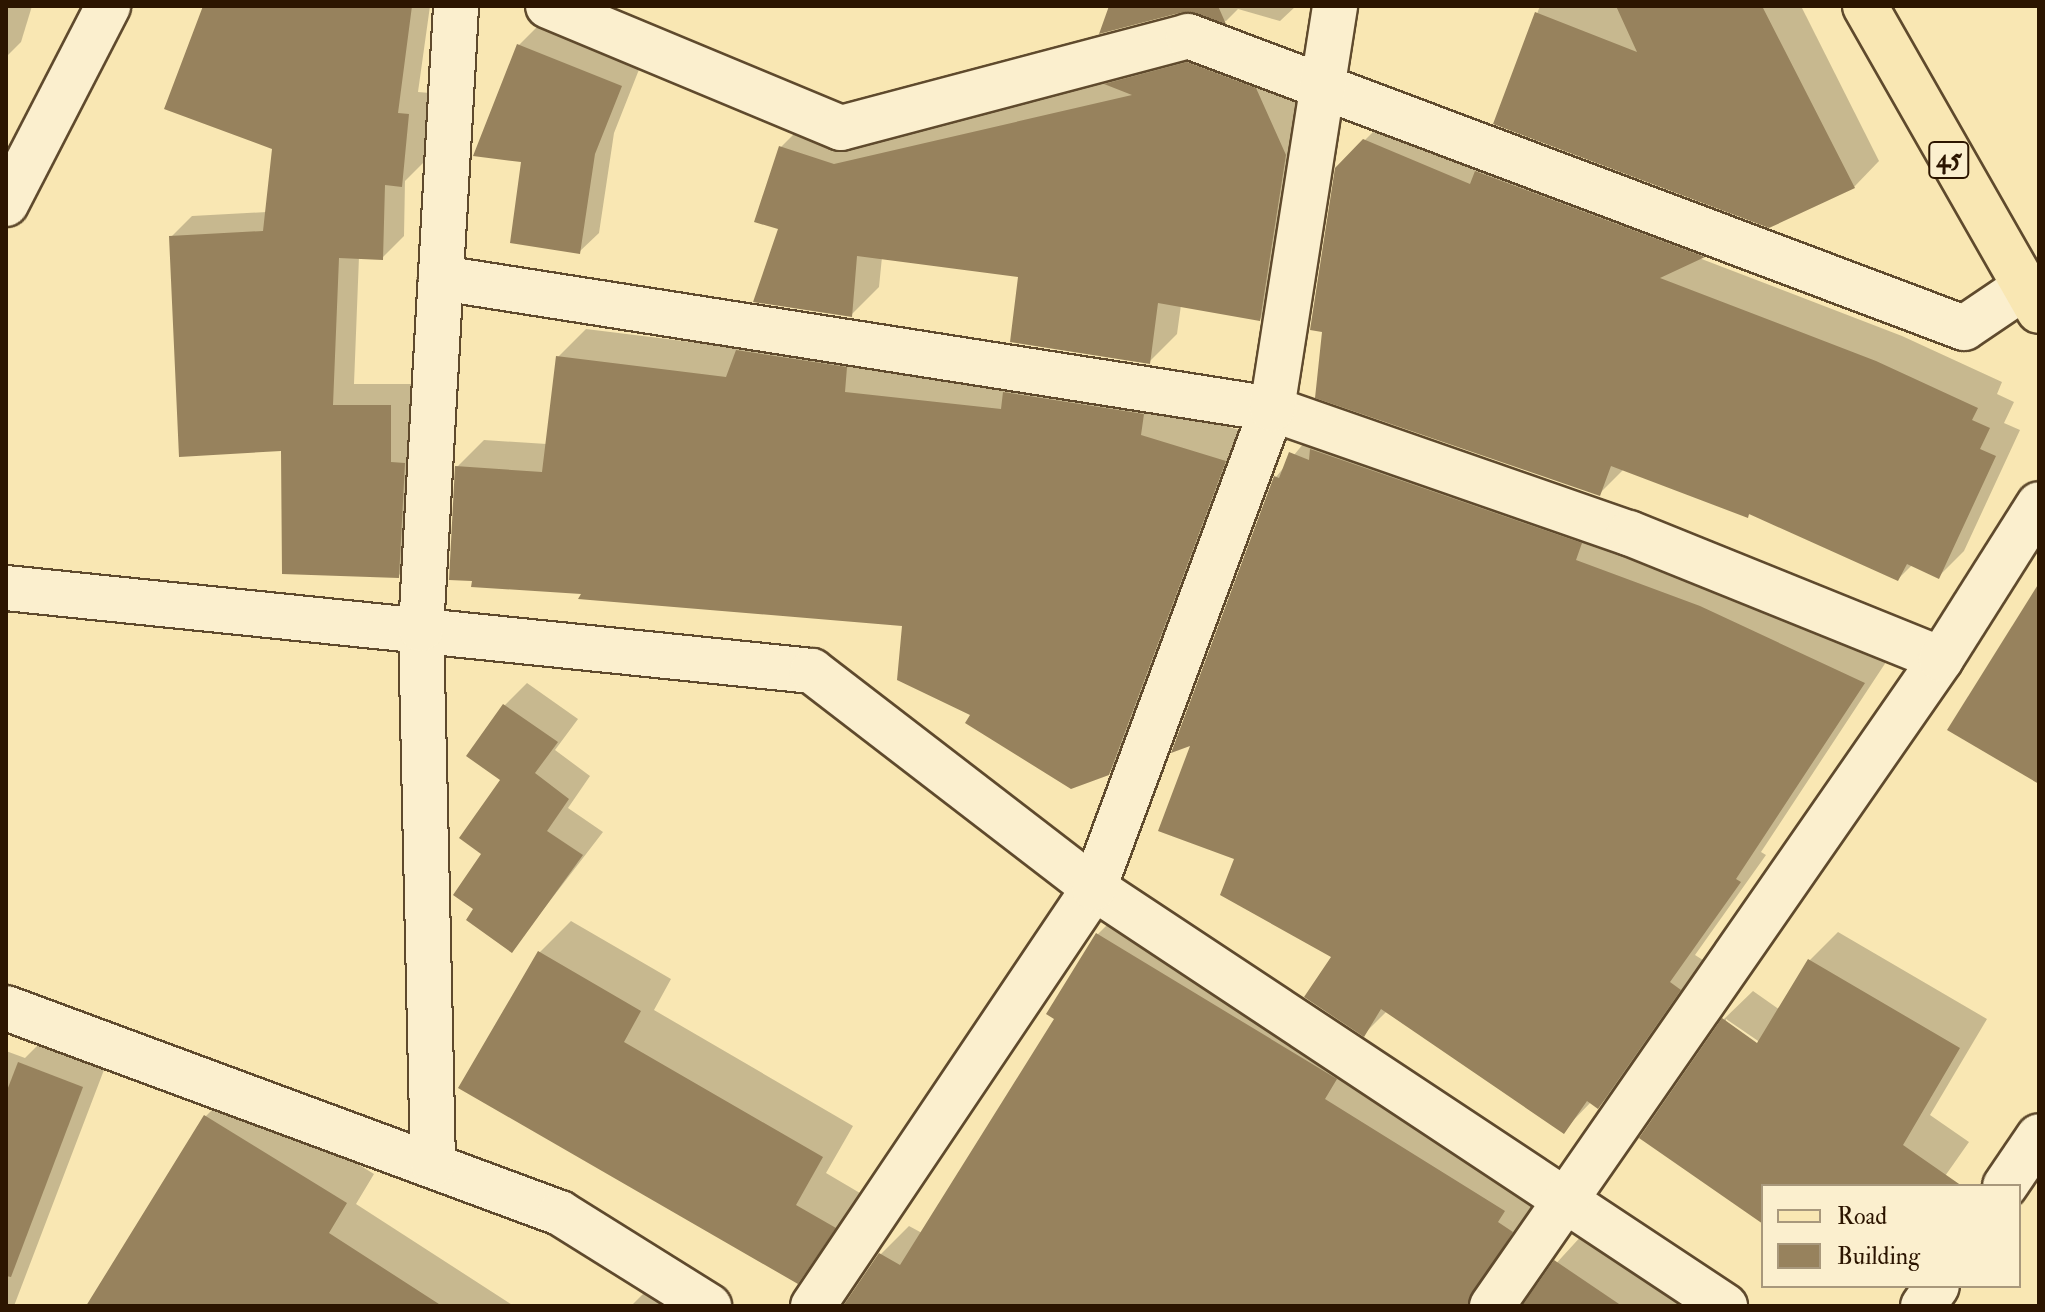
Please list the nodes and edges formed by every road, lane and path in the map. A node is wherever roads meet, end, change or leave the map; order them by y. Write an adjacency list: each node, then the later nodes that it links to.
1 (108, 6): 7 (street)
2 (456, 6): 8 (street)
3 (548, 6): 6 (street)
4 (1335, 6): 6 (street)
5 (1865, 6): 9 (main road, 45)
6 (1320, 88): 9 (street); 10 (street)
7 (6, 204)
8 (441, 278): 10 (street); 13 (street)
9 (2031, 300)
10 (1272, 409): 14 (street); 15 (street)
11 (2039, 504): 14 (street)
12 (6, 588): 13 (street)
13 (421, 629): 15 (street); 18 (street)
14 (1941, 659): 20 (street)
15 (1094, 888): 20 (street); 23 (street)
16 (6, 1008): 18 (street)
17 (2039, 1136): 19 (street)
18 (433, 1164): 22 (street)
19 (2006, 1184)
20 (1563, 1201): 24 (street); 25 (street)
21 (1936, 1288): 26 (street)
22 (709, 1306)
23 (813, 1306)
24 (1492, 1306)
25 (1725, 1306)
26 (1923, 1306)

